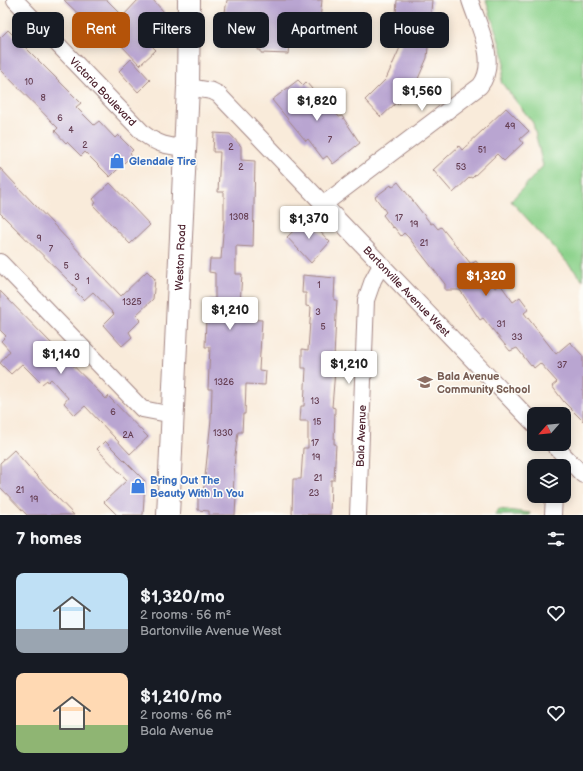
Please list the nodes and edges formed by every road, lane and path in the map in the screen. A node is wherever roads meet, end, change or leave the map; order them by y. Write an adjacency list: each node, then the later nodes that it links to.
1 (15, 0): 5 (street, Victoria Boulevard)
2 (189, 0): 4 (main road, Weston Road)
3 (470, 0): 6 (street)
4 (188, 87): 5 (main road, Weston Road); 6 (street, Bartonville Avenue West)
5 (185, 148): 9 (main road, Weston Road)
6 (324, 204): 8 (street, Bartonville Avenue West)
7 (0, 262): 9 (street)
8 (381, 265): 10 (street, Bartonville Avenue West); 15 (street, Bala Avenue)
9 (173, 415): 14 (main road, Weston Road)
10 (527, 417)
11 (558, 451): 12 (street)
12 (573, 471)
13 (554, 503): 16 (street)
14 (168, 515)
15 (358, 515)
16 (553, 515)

